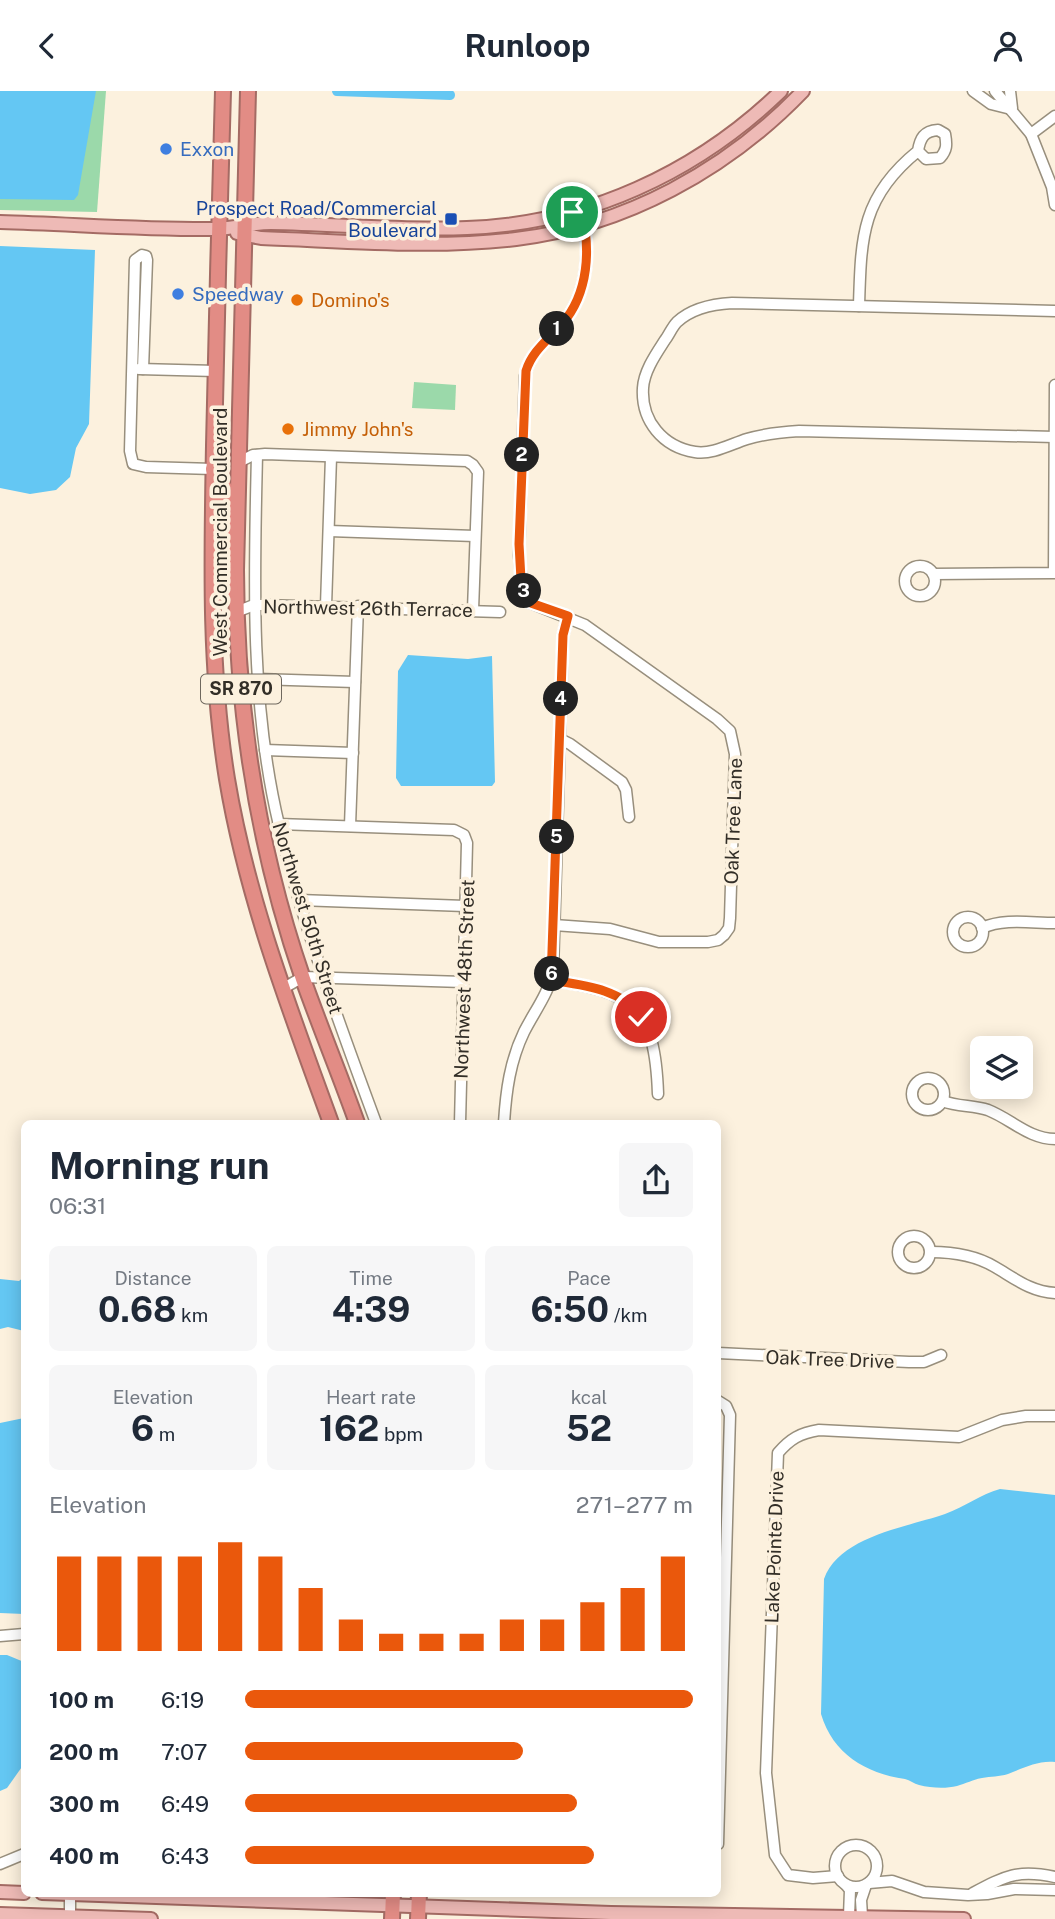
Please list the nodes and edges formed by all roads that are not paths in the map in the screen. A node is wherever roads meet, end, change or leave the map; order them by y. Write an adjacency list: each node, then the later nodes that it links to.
1 (223, 91): 16 (highway, West Commercial Boulevard / SR 870)
2 (781, 91): 13 (main road)
3 (803, 91): 15 (main road)
4 (973, 91): 8 (street)
5 (995, 91): 8 (street)
6 (1010, 91): 8 (street)
7 (248, 92): 17 (highway, West Commercial Boulevard / SR 870)
8 (1012, 109): 10 (street)
9 (1055, 116): 10 (street)
10 (1031, 134): 12 (street)
11 (918, 151): 18 (street)
12 (1055, 205)
13 (581, 210): 15 (street); 17 (main road)
14 (0, 222): 16 (main road)
15 (585, 225): 17 (main road); 38 (street)
16 (219, 229): 17 (main road); 21 (highway, West Commercial Boulevard / SR 870)
17 (245, 230): 26 (highway, West Commercial Boulevard / SR 870)
18 (859, 306): 19 (street); 23 (street)
19 (1055, 311)
20 (138, 369): 20 (street); 21 (street); 27 (street)
21 (216, 371): 27 (highway, West Commercial Boulevard / SR 870)
22 (1055, 385): 23 (street)
23 (1054, 437): 31 (street)
24 (257, 455): 25 (street); 26 (street); 32 (street, Northwest 50th Street)
25 (331, 457): 28 (street); 29 (street)
26 (239, 462): 36 (highway, West Commercial Boulevard / SR 870)
27 (214, 469): 36 (highway); 56 (highway, West Commercial Boulevard / SR 870)
28 (329, 531): 29 (street); 33 (street)
29 (475, 536): 35 (street)
30 (933, 574): 31 (street)
31 (1055, 575)
32 (254, 605): 33 (street, Northwest 26th Terrace); 36 (street, Northwest 26th Terrace); 39 (street, Northwest 50th Street)
33 (326, 606): 34 (street, Northwest 26th Terrace)
34 (358, 607): 35 (street, Northwest 26th Terrace); 40 (street)
35 (473, 611): 37 (street, Northwest 26th Terrace)
36 (236, 612): 52 (highway, West Commercial Boulevard / SR 870)
37 (500, 613)
38 (568, 616): 41 (street); 50 (street, Oak Tree Lane)
39 (258, 679): 40 (street); 42 (street, Northwest 50th Street)
40 (355, 682): 43 (street)
41 (560, 739): 44 (street); 50 (street)
42 (265, 750): 43 (street); 45 (street, Northwest 50th Street)
43 (353, 753): 46 (street)
44 (629, 817)
45 (278, 824): 46 (street); 47 (street, Northwest 50th Street)
46 (350, 826): 48 (street, Northwest 48th Street)
47 (299, 900): 48 (street); 53 (street, Northwest 50th Street)
48 (465, 906): 55 (street, Northwest 48th Street)
49 (1055, 923): 51 (street)
50 (554, 925): 54 (street)
51 (982, 928)
52 (303, 977): 53 (street); 56 (street); 60 (highway, West Commercial Boulevard / SR 870)
53 (323, 977): 55 (street); 61 (street, Northwest 50th Street)
54 (551, 980): 57 (street); 63 (street)
55 (463, 982): 62 (street, Northwest 48th Street)
56 (282, 989): 59 (highway, West Commercial Boulevard / SR 870)
57 (658, 1094)
58 (943, 1101): 64 (street)
59 (330, 1120)
60 (356, 1120)
61 (375, 1120)
62 (460, 1120)
63 (504, 1120)
64 (1055, 1139)
65 (931, 1252): 66 (street)
66 (1055, 1293)
67 (721, 1353): 68 (street, Oak Tree Drive)
68 (941, 1355)
69 (722, 1404): 73 (street)
70 (1055, 1416): 77 (street, Lake Pointe Drive)
71 (21, 1634): 72 (street)
72 (0, 1636)
73 (721, 1737)
74 (21, 1855): 75 (street)
75 (0, 1864)
76 (877, 1869): 77 (street); 79 (street); 80 (street)
77 (838, 1876): 81 (street)
78 (1055, 1877): 85 (street)
79 (892, 1881): 80 (street); 85 (street)
80 (867, 1884): 81 (street); 93 (street)
81 (846, 1885): 93 (street)
82 (1055, 1890): 85 (street)
83 (0, 1892): 84 (main road)
84 (21, 1893)
85 (968, 1895)
86 (70, 1897): 91 (street)
87 (292, 1897): 88 (main road)
88 (393, 1906): 89 (main road)
89 (419, 1906): 92 (main road)
90 (0, 1914): 91 (main road)
91 (71, 1916): 94 (main road)
92 (751, 1916): 93 (main road)
93 (855, 1916): 95 (main road)
94 (151, 1919)
95 (964, 1919)

